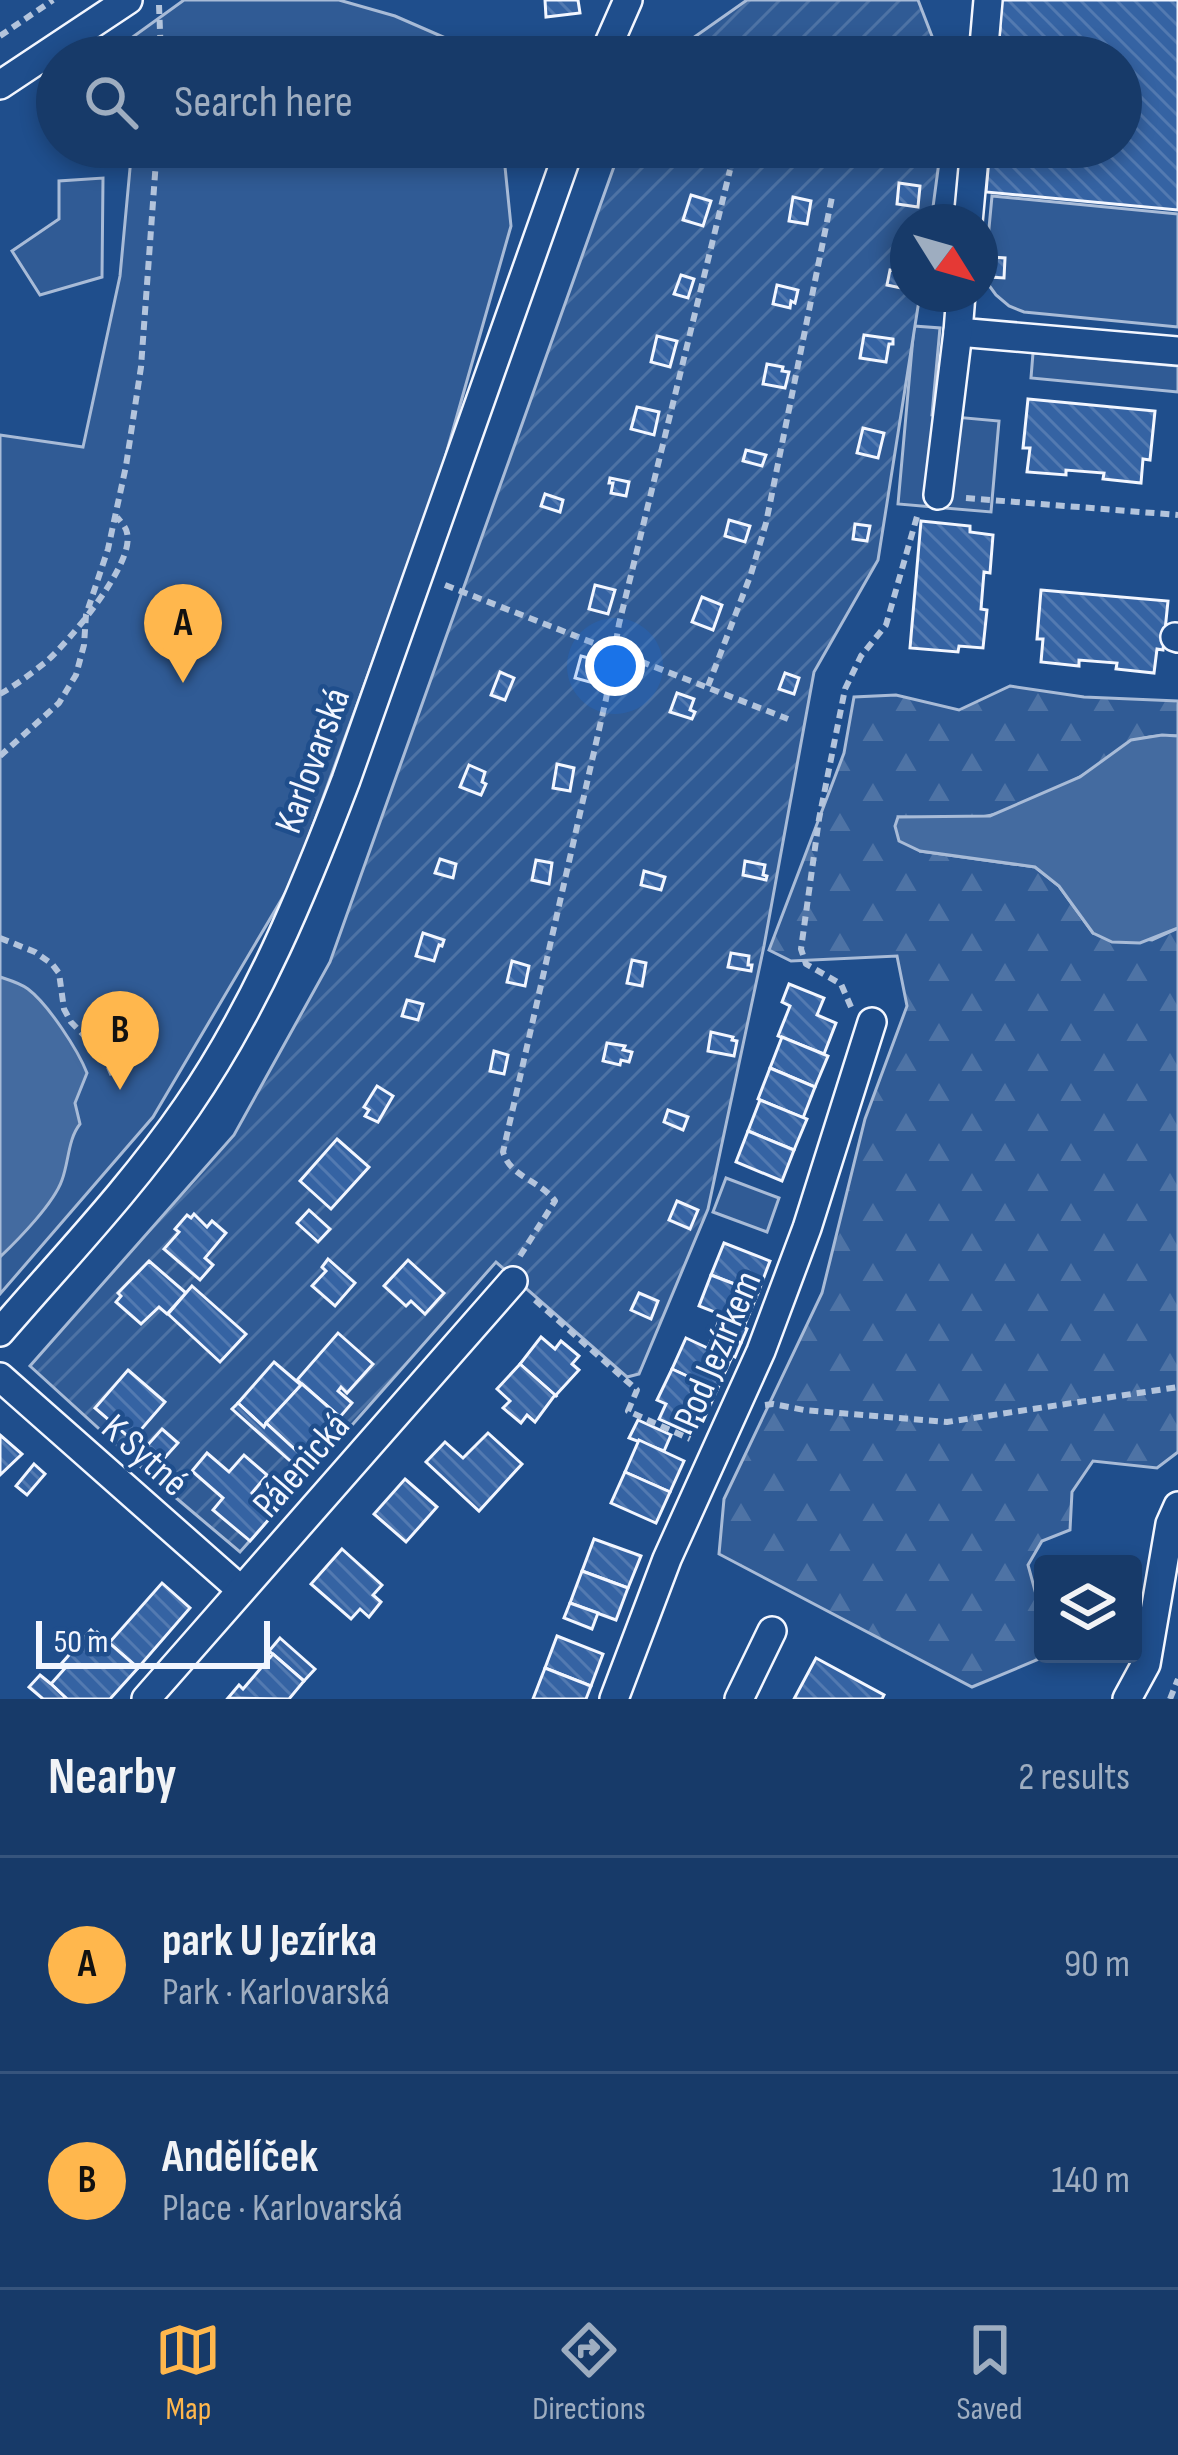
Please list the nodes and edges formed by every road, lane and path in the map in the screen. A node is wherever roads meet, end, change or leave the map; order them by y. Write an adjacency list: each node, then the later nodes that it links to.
1 (53, 0): 6 (path)
2 (128, 0): 7 (street)
3 (628, 0): 9 (street)
4 (988, 0): 10 (street)
5 (160, 4): 8 (path)
6 (0, 36)
7 (74, 36)
8 (160, 36)
9 (612, 36)
10 (985, 36)
11 (36, 61): 12 (street)
12 (0, 85)
13 (155, 168): 23 (path)
14 (563, 168): 25 (street, Karlovarská)
15 (973, 168): 18 (street)
16 (730, 170): 27 (path)
17 (832, 197): 28 (path)
18 (970, 204)
19 (960, 312): 20 (street)
20 (958, 332): 21 (street); 22 (street)
21 (1178, 351)
22 (938, 495): 24 (path); 33 (path)
23 (116, 514): 26 (path); 26 (path)
24 (1178, 514)
25 (418, 576): 27 (path); 36 (street, Karlovarská)
26 (86, 615): 29 (path); 31 (path)
27 (615, 650): 28 (path); 35 (path)
28 (708, 686): 30 (path)
29 (0, 694)
30 (788, 718)
31 (0, 756)
32 (0, 938): 34 (path)
33 (872, 1022): 39 (street, Pod Jezírkem)
34 (114, 1078)
35 (513, 1281): 40 (path); 42 (street, Pálenická)
36 (0, 1332)
37 (0, 1377): 42 (street, K Sytné)
38 (1178, 1387): 39 (path)
39 (729, 1422): 40 (street, Pod Jezírkem)
40 (715, 1451): 46 (street, Pod Jezírkem)
41 (1178, 1506): 48 (street)
42 (241, 1591): 45 (street, Pálenická)
43 (772, 1631): 47 (street)
44 (1178, 1679): 49 (path)
45 (146, 1699)
46 (614, 1699)
47 (739, 1699)
48 (1127, 1699)
49 (1170, 1699)

